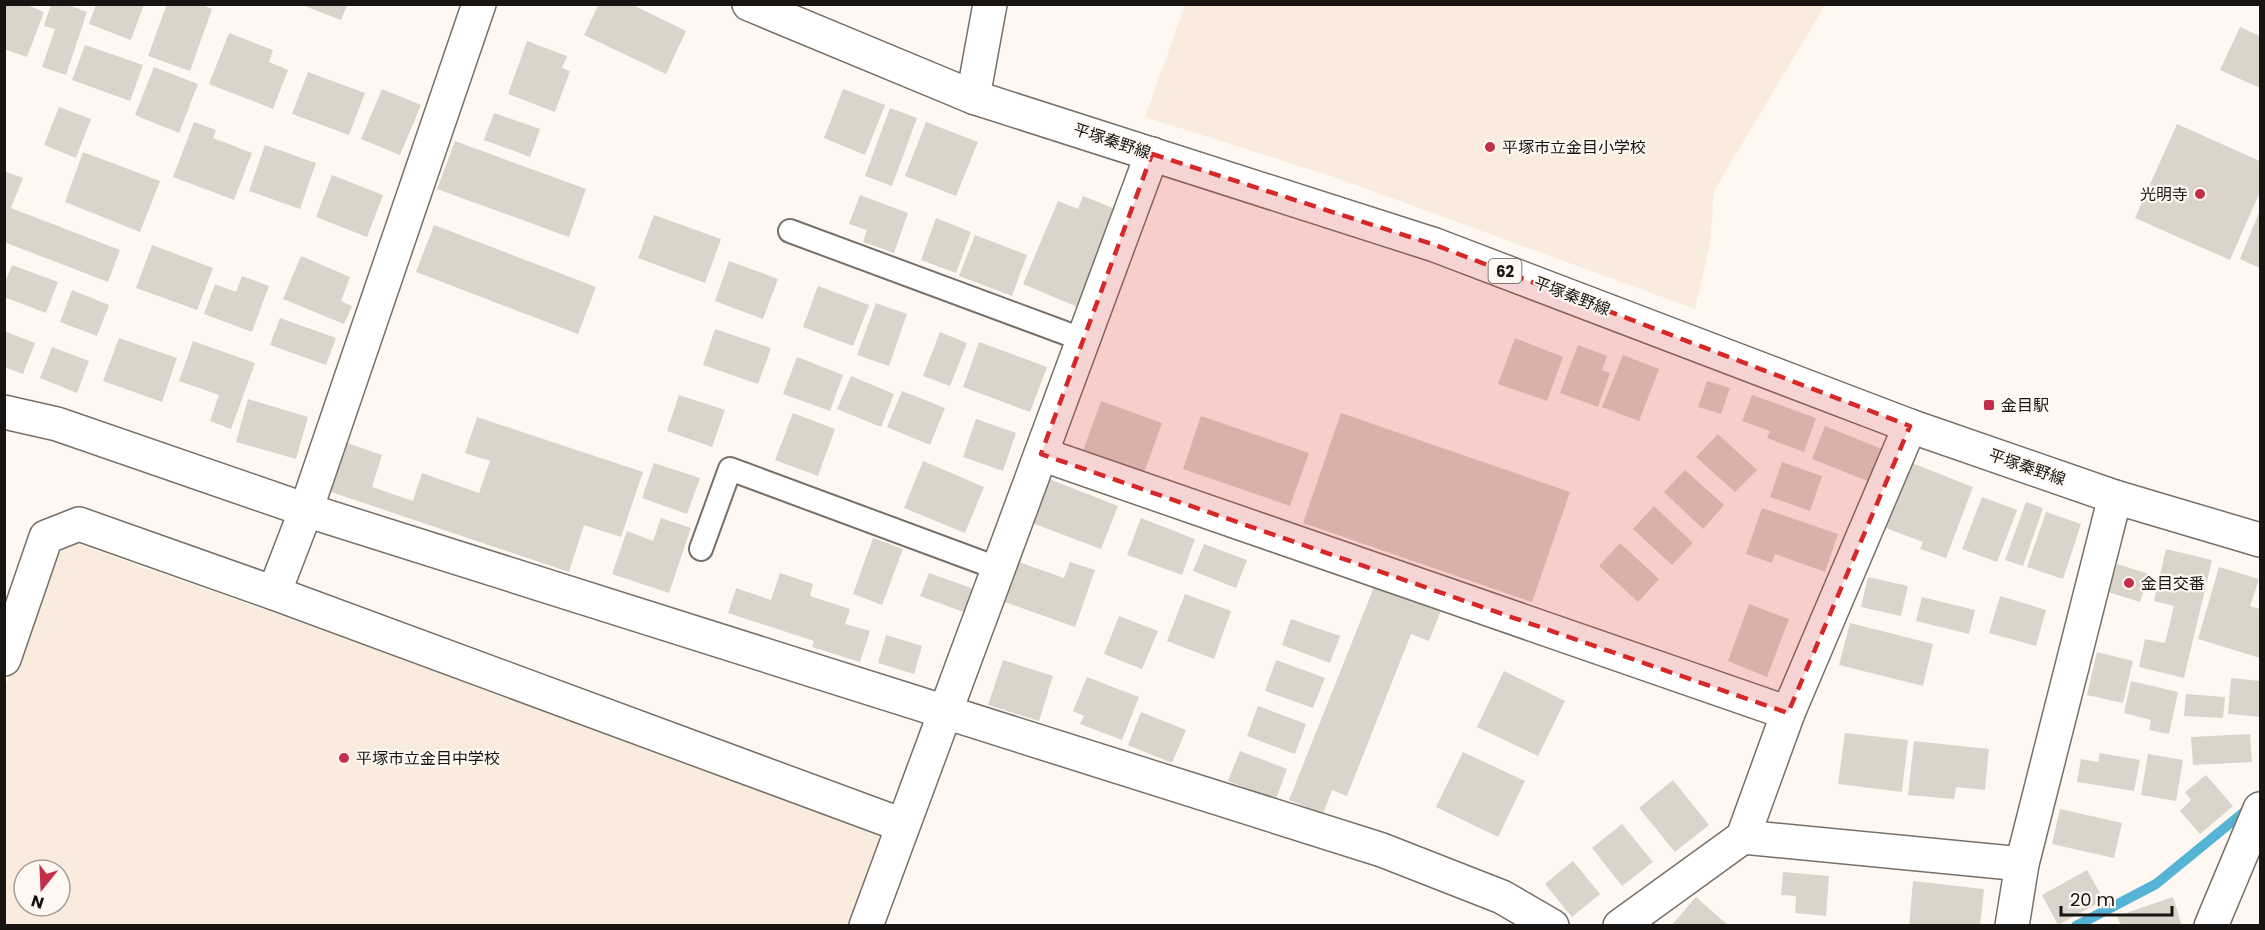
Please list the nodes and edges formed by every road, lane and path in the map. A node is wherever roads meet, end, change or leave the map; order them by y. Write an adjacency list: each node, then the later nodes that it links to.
1 (479, 4): 12 (street)
2 (749, 4): 4 (street, 平塚秦野線 / 62)
3 (990, 4): 4 (street)
4 (973, 97): 5 (street, 平塚秦野線 / 62)
5 (1152, 154): 7 (street); 9 (street, 平塚秦野線 / 62)
6 (790, 231): 7 (lane)
7 (1084, 340): 10 (street)
8 (4, 412): 12 (street)
9 (1910, 426): 11 (street, 平塚秦野線 / 62); 19 (street)
10 (1041, 454): 15 (street); 19 (street)
11 (2115, 497): 13 (street, 平塚秦野線 / 62); 23 (street)
12 (306, 510): 16 (street); 18 (street)
13 (2260, 540)
14 (701, 549): 15 (lane)
15 (997, 568): 18 (street)
16 (274, 593): 17 (street); 21 (street)
17 (4, 659)
18 (944, 711): 21 (street); 25 (street)
19 (1788, 713): 22 (street)
20 (2260, 809): 28 (street)
21 (902, 825): 24 (street)
22 (1743, 837): 23 (street); 26 (street)
23 (2022, 864): 27 (street)
24 (866, 926)
25 (1552, 926)
26 (1620, 926)
27 (2012, 926)
28 (2211, 926)

